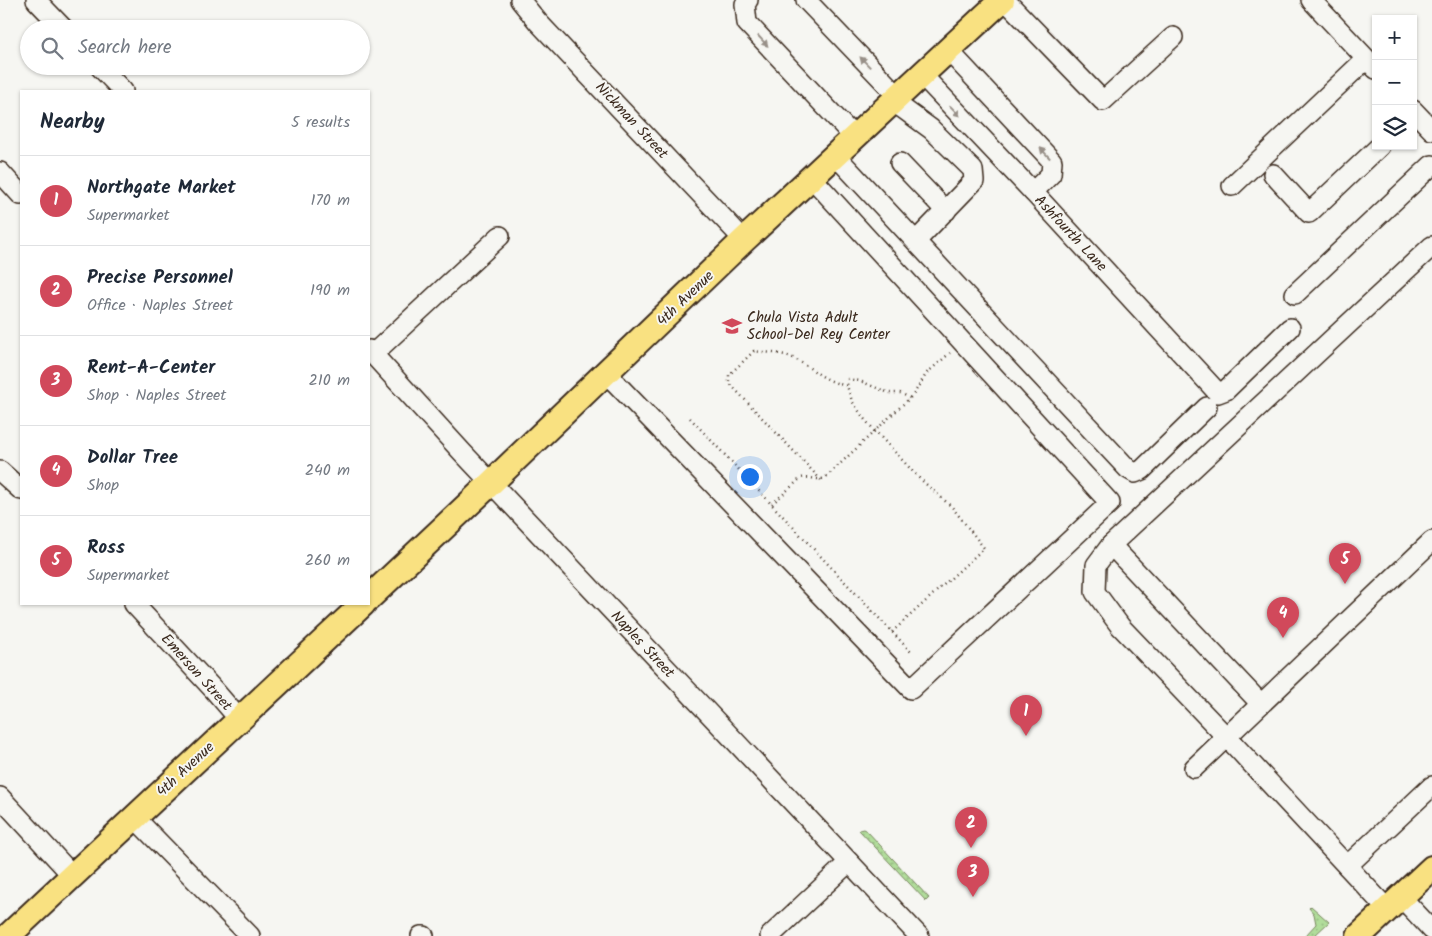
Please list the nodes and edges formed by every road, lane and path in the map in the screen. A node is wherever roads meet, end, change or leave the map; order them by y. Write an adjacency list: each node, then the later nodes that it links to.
1 (36, 0): 7 (street)
2 (520, 0): 28 (street, Nickman Street)
3 (748, 0): 15 (street, one-way to 15)
4 (806, 0): 14 (street, one-way to 4)
5 (1004, 0): 8 (street); 9 (main road, 4th Avenue)
6 (1311, 0): 10 (street)
7 (55, 20)
8 (1173, 37)
9 (948, 50): 12 (main road, 4th Avenue); 24 (street, one-way to 9)
10 (1371, 64): 23 (street)
11 (108, 75): 13 (street)
12 (922, 75): 14 (main road, 4th Avenue); 24 (street, Ashfourth Lane, one-way to 24)
13 (122, 90)
14 (897, 99): 15 (main road, 4th Avenue); 26 (street)
15 (855, 138): 17 (main road, 4th Avenue)
16 (1376, 150): 21 (street)
17 (836, 156): 22 (main road, 4th Avenue); 29 (street)
18 (900, 163): 26 (street)
19 (1432, 165): 31 (street)
20 (0, 172): 25 (street)
21 (1273, 174)
22 (812, 178): 28 (main road, 4th Avenue); 33 (street)
23 (1232, 186)
24 (1033, 192): 38 (street, Ashfourth Lane)
25 (20, 194)
26 (946, 211): 29 (street)
27 (500, 236): 34 (street)
28 (744, 240): 35 (main road, 4th Avenue)
29 (916, 241): 38 (street)
30 (1432, 246): 47 (street)
31 (1295, 294)
32 (1290, 328): 38 (street)
33 (967, 347): 35 (street); 37 (path)
34 (371, 352): 43 (street, Naples Street)
35 (606, 373): 43 (main road, 4th Avenue)
36 (848, 386): 37 (path); 40 (path); 42 (path)
37 (910, 398): 40 (path)
38 (1213, 400)
39 (690, 418): 45 (path)
40 (874, 431): 42 (path); 51 (path)
41 (0, 471): 44 (street)
42 (821, 480): 45 (path)
43 (492, 483): 48 (main road, 4th Avenue); 60 (street, Naples Street)
44 (20, 489)
45 (772, 505): 51 (path)
46 (1432, 541): 53 (street)
47 (1110, 545): 53 (street); 55 (street)
48 (370, 597)
49 (135, 605): 54 (street, Emerson Street)
50 (362, 605): 54 (main road, 4th Avenue)
51 (892, 632): 52 (path)
52 (912, 653)
53 (1261, 704): 55 (street)
54 (239, 719): 59 (main road, 4th Avenue)
55 (1226, 737): 56 (street); 61 (street)
56 (1194, 768)
57 (1432, 786): 61 (street)
58 (0, 797): 63 (street)
59 (134, 817): 63 (main road, 4th Avenue); 69 (street)
60 (850, 862): 67 (street); 70 (street, Naples Street)
61 (1347, 866): 64 (street)
62 (1432, 868): 64 (main road)
63 (72, 875): 68 (main road, 4th Avenue)
64 (1399, 898): 65 (street); 66 (street); 71 (main road)
65 (1432, 913)
66 (1432, 930)
67 (780, 933)
68 (8, 936)
69 (250, 936)
70 (919, 936)
71 (1359, 936)

